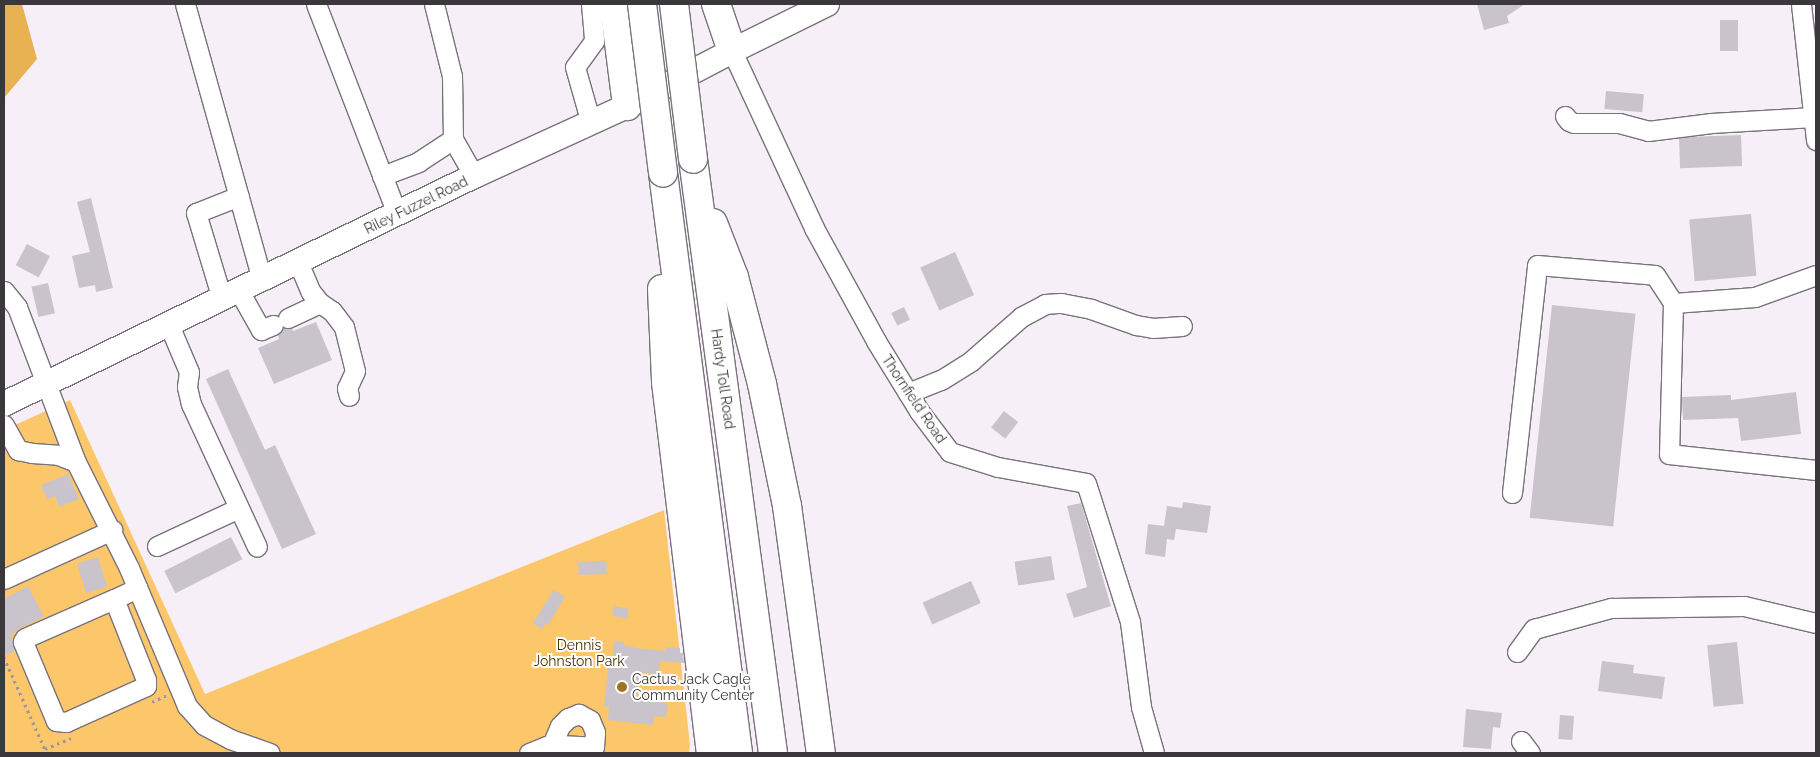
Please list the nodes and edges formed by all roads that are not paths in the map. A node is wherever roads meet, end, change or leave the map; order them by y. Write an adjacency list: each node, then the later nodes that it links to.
1 (185, 4): 21 (street)
2 (316, 4): 19 (street)
3 (434, 4): 16 (street)
4 (590, 4): 15 (street)
5 (614, 4): 12 (highway)
6 (642, 4): 22 (highway, bridge)
7 (674, 4): 18 (highway, Hardy Toll Road, bridge)
8 (716, 4): 11 (highway)
9 (826, 4): 11 (main road, Riley Fuzzel Road)
10 (1802, 4): 14 (street)
11 (732, 51): 12 (main road, Riley Fuzzel Road); 34 (street, Thornfield Road)
12 (627, 106): 15 (main road, Riley Fuzzel Road)
13 (1564, 116): 14 (street)
14 (1814, 117): 17 (street)
15 (591, 123): 20 (main road, Riley Fuzzel Road)
16 (453, 140): 19 (street); 20 (street)
17 (1816, 140)
18 (695, 169): 57 (highway, Hardy Toll Road); 58 (highway)
19 (382, 176): 23 (street)
20 (474, 176): 23 (main road, Riley Fuzzel Road)
21 (239, 196): 26 (street); 28 (street)
22 (668, 210): 50 (highway); 56 (highway)
23 (397, 214): 24 (main road, Riley Fuzzel Road)
24 (298, 262): 26 (main road, Riley Fuzzel Road); 29 (street)
25 (1816, 275): 30 (street)
26 (262, 280): 28 (main road, Riley Fuzzel Road)
27 (4, 292): 33 (street)
28 (230, 295): 29 (street); 31 (main road, Riley Fuzzel Road)
29 (320, 303): 35 (street)
30 (1673, 303): 39 (street); 40 (street)
31 (168, 325): 33 (main road, Riley Fuzzel Road); 41 (street)
32 (1182, 326): 34 (street)
33 (47, 382): 36 (main road, Riley Fuzzel Road); 38 (street)
34 (908, 393): 59 (street, Thornfield Road)
35 (349, 396)
36 (4, 404)
37 (4, 425): 38 (street)
38 (76, 462): 42 (street)
39 (1816, 470)
40 (1512, 493)
41 (239, 508): 43 (street); 44 (street)
42 (112, 530): 45 (street); 46 (street)
43 (157, 546)
44 (257, 547)
45 (4, 580)
46 (138, 588): 47 (street); 52 (street)
47 (114, 599): 47 (street)
48 (1816, 623): 49 (street)
49 (1517, 652)
50 (703, 699): 54 (highway); 55 (highway)
51 (552, 745): 53 (street)
52 (270, 753)
53 (529, 753)
54 (700, 753)
55 (711, 753)
56 (738, 753)
57 (773, 753)
58 (821, 753)
59 (1154, 753)

